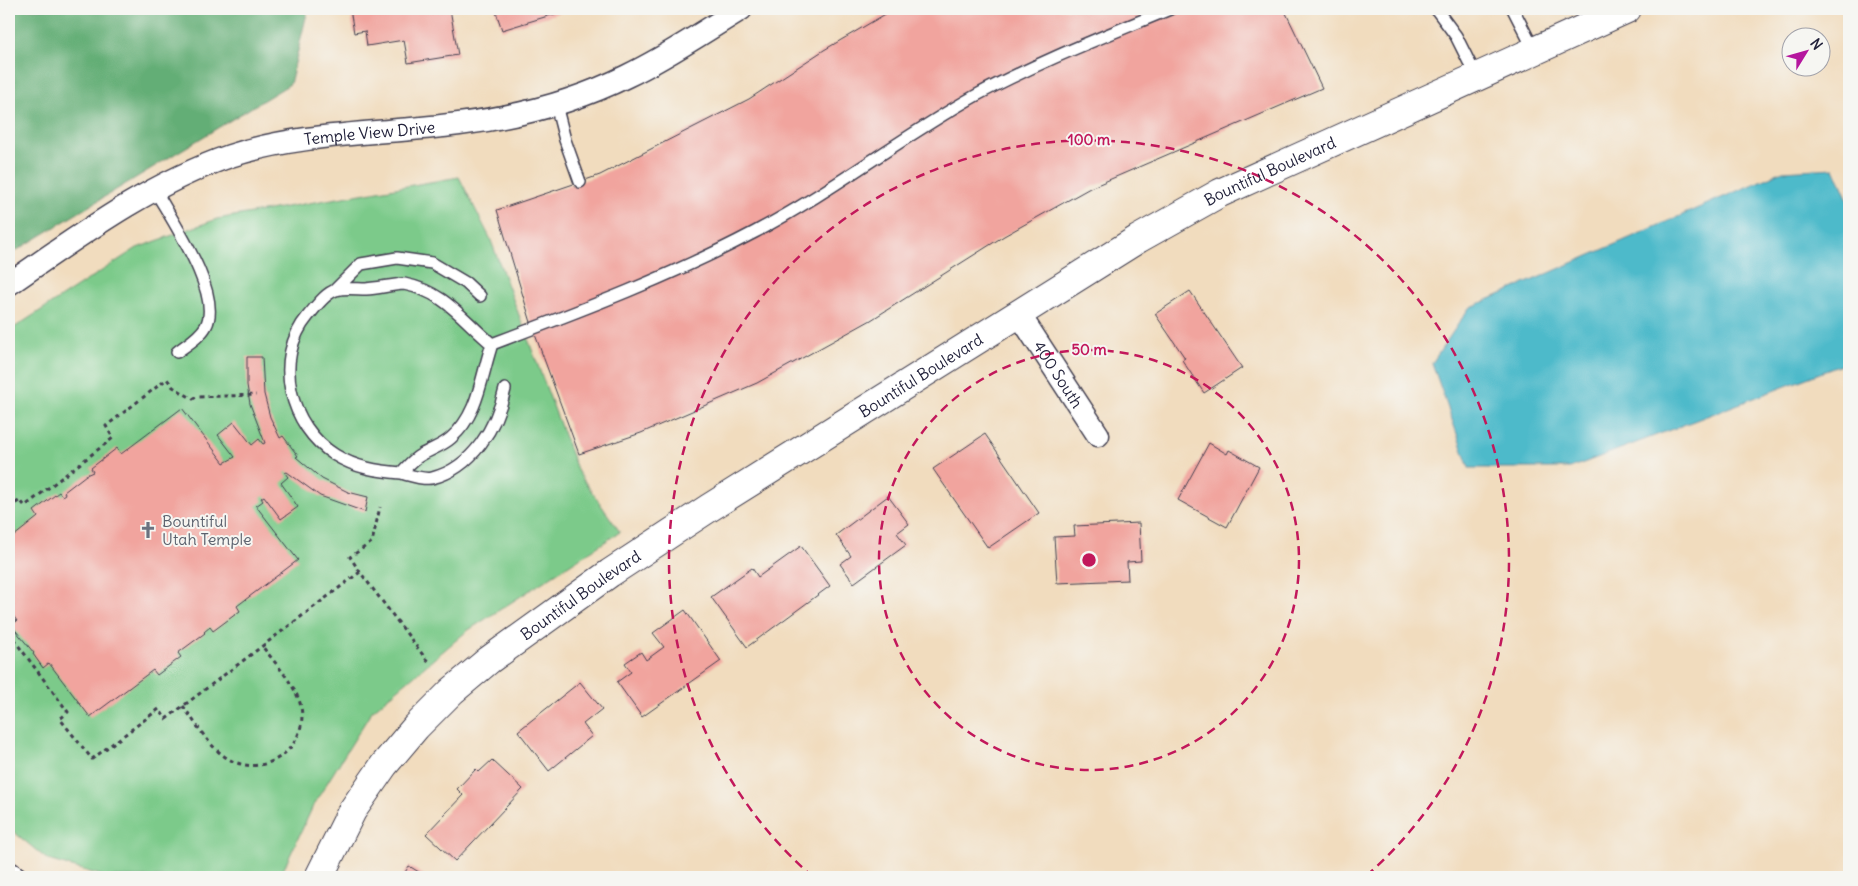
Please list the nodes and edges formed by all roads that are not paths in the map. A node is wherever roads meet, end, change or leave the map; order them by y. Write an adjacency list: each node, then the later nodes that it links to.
1 (741, 9): 8 (street, Temple View Drive)
2 (1170, 9): 15 (lane)
3 (1436, 9): 7 (lane)
4 (1513, 9): 6 (lane)
5 (1627, 9): 6 (main road, Bountiful Boulevard)
6 (1534, 50): 7 (main road, Bountiful Boulevard)
7 (1476, 76): 14 (main road, Bountiful Boulevard)
8 (556, 105): 9 (lane); 10 (street, Temple View Drive)
9 (580, 182)
10 (155, 190): 11 (street, Temple View Drive); 16 (lane)
11 (9, 284)
12 (335, 290): 13 (lane); 15 (lane); 19 (lane)
13 (480, 296)
14 (1019, 314): 18 (street, 400 South); 22 (main road, Bountiful Boulevard)
15 (492, 344): 19 (lane)
16 (177, 352)
17 (505, 389): 19 (lane)
18 (1098, 435)
19 (401, 473)
20 (9, 873): 21 (street)
21 (15, 877)
22 (319, 877)

